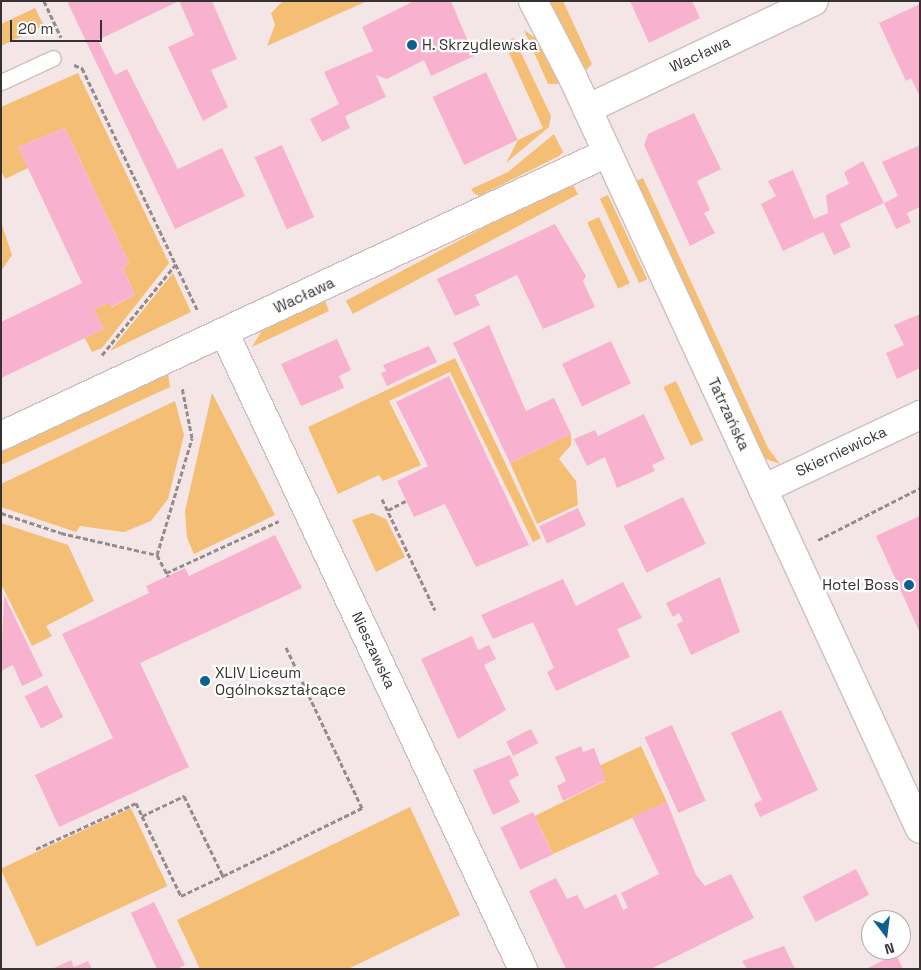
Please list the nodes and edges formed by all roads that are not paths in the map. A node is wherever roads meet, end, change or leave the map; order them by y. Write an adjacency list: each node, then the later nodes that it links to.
1 (532, 1): 5 (street, Tatrzańska)
2 (814, 1): 5 (street, Wacława)
3 (53, 58): 4 (lane)
4 (1, 82)
5 (587, 109): 6 (street, Tatrzańska)
6 (607, 153): 7 (street, Wacława); 10 (street, Tatrzańska)
7 (224, 332): 9 (street, Wacława); 12 (street, Nieszawska)
8 (920, 415): 10 (street, Skierniewicka)
9 (1, 436)
10 (763, 489): 11 (street, Tatrzańska)
11 (919, 824)
12 (523, 969)

